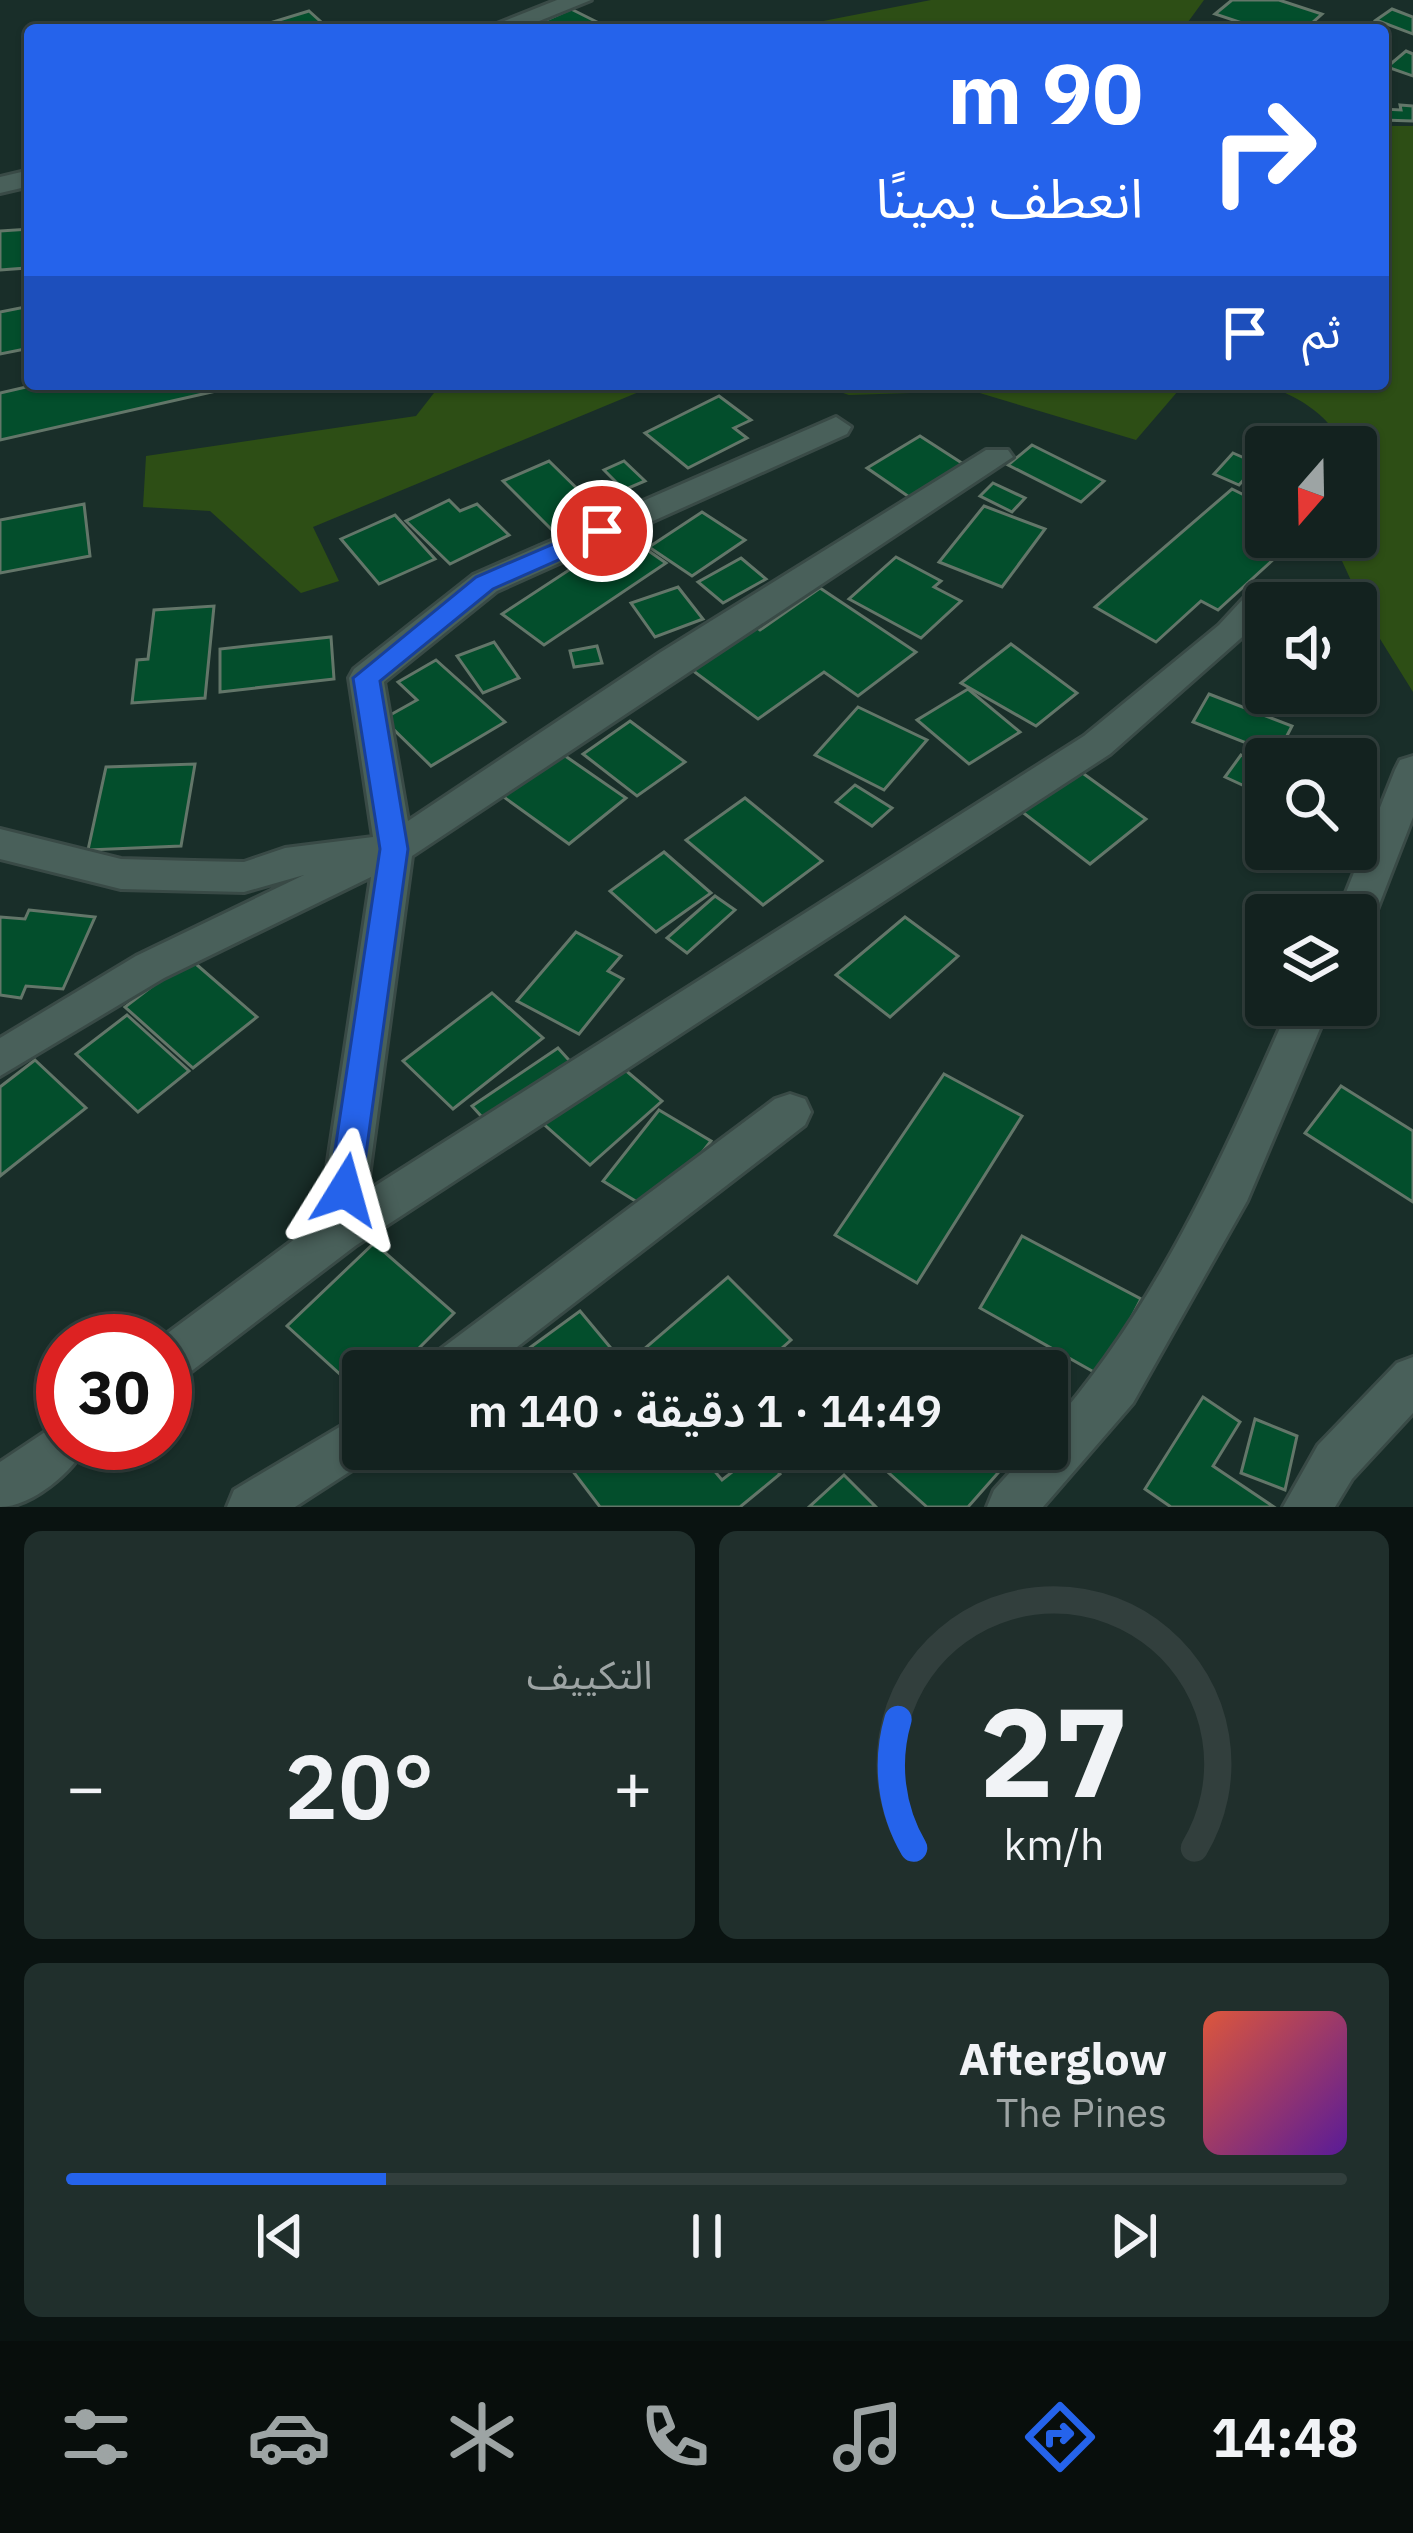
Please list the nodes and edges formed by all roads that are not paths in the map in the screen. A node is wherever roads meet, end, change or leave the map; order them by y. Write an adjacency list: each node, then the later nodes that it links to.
1 (579, 0): 2 (street)
2 (511, 24)
3 (836, 428): 8 (street)
4 (997, 457): 8 (street)
5 (1245, 619): 13 (street)
6 (1413, 770): 9 (street)
7 (0, 844): 8 (street)
8 (394, 849): 11 (street); 13 (street)
9 (1364, 894)
10 (1301, 1026): 21 (street)
11 (0, 1059)
12 (790, 1112): 15 (street)
13 (339, 1232): 14 (street)
14 (192, 1344)
15 (477, 1350)
16 (1413, 1379): 22 (street)
17 (342, 1449): 20 (street)
18 (36, 1464): 19 (street)
19 (0, 1492)
20 (251, 1507)
21 (1011, 1507)
22 (1307, 1507)

